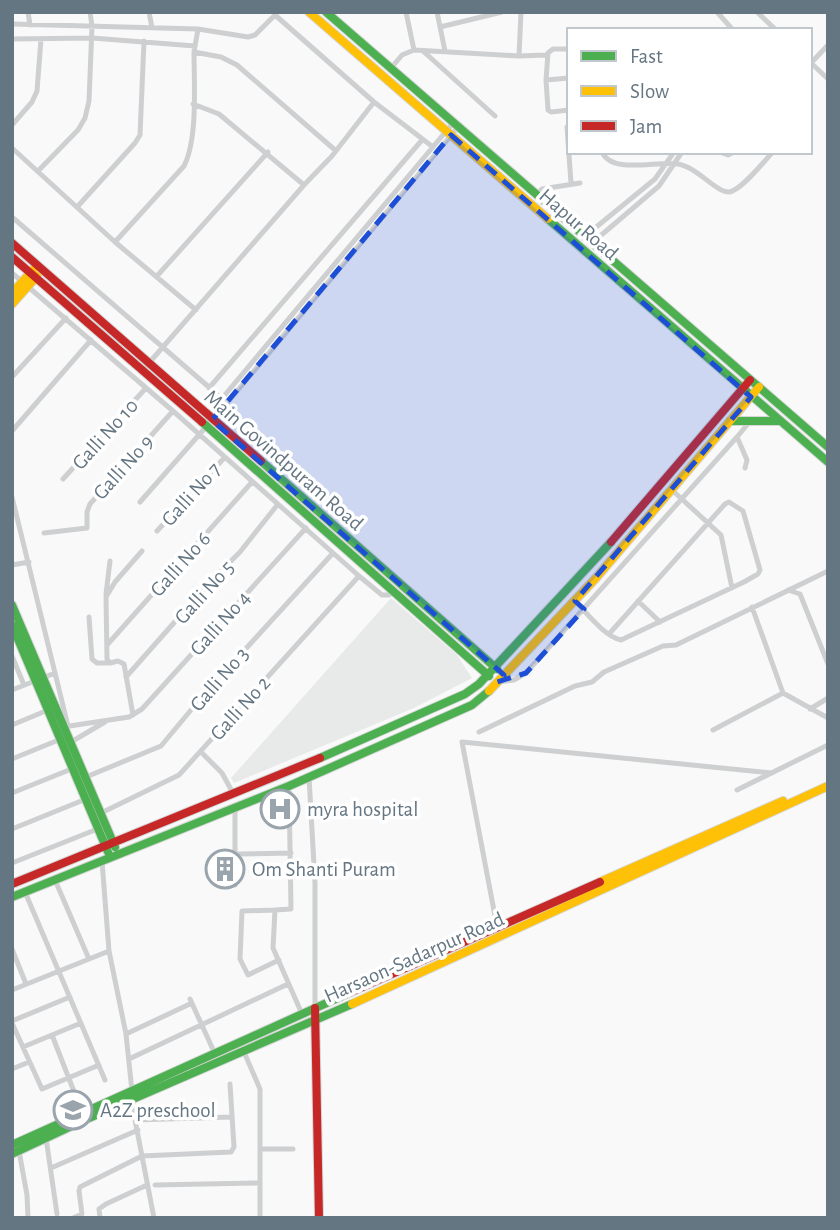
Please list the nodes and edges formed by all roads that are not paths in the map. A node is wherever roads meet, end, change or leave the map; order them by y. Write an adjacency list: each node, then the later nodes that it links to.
1 (28, 12): 14 (street)
2 (90, 12): 15 (street)
3 (149, 12): 17 (street)
4 (309, 12): 45 (street, Hapur Road)
5 (326, 12): 35 (street, Hapur Road)
6 (406, 12): 28 (street)
7 (437, 12): 16 (street)
8 (502, 12): 16 (street)
9 (521, 12): 32 (street)
10 (717, 12): 18 (street)
11 (757, 12): 19 (street)
12 (273, 14): 20 (street); 39 (street)
13 (12, 24): 14 (street)
14 (30, 25): 15 (street)
15 (92, 26): 17 (street); 23 (street)
16 (440, 27): 30 (street)
17 (152, 28): 20 (street)
18 (731, 28)
19 (774, 28)
20 (198, 29): 26 (street)
21 (12, 38): 22 (street)
22 (41, 38): 23 (street); 43 (street)
23 (92, 38): 24 (street); 58 (street)
24 (144, 41): 26 (street); 63 (street)
25 (828, 46): 33 (street)
26 (194, 49): 40 (street); 49 (street)
27 (567, 49): 31 (street)
28 (414, 50): 29 (street); 35 (street)
29 (423, 51): 30 (street); 42 (street)
30 (445, 51): 32 (street)
31 (546, 55): 32 (street); 38 (street)
32 (519, 56)
33 (812, 62)
34 (812, 64): 37 (street)
35 (391, 68): 44 (street, Hapur Road)
36 (567, 78): 38 (street)
37 (828, 79)
38 (546, 80): 41 (street)
39 (374, 102): 46 (street); 49 (street)
40 (193, 104): 50 (street); 68 (street)
41 (567, 110)
42 (495, 116)
43 (12, 125)
44 (456, 125): 45 (street); 62 (street, Hapur Road)
45 (449, 133): 48 (street); 90 (street, Hapur Road)
46 (422, 140): 48 (street); 89 (street)
47 (12, 148): 58 (street)
48 (436, 148): 92 (street)
49 (335, 150): 61 (street)
50 (268, 152): 61 (street); 75 (street)
51 (569, 154): 59 (street)
52 (603, 154): 57 (street)
53 (673, 154): 57 (street)
54 (681, 154): 56 (street)
55 (770, 154): 56 (street)
56 (676, 163): 57 (street); 65 (street)
57 (666, 164): 64 (street)
58 (39, 170): 63 (street)
59 (571, 183): 60 (street); 62 (street)
60 (580, 183)
61 (304, 185): 79 (street)
62 (536, 195): 67 (street, Hapur Road)
63 (78, 206): 68 (street)
64 (619, 209): 65 (street); 67 (street)
65 (624, 215): 70 (street)
66 (12, 217): 82 (street)
67 (584, 237): 70 (street, Hapur Road)
68 (115, 242): 75 (street)
69 (12, 243): 72 (street, Main Govindpuram Road)
70 (592, 243): 86 (street, Hapur Road)
71 (12, 257): 74 (street, Main Govindpuram Road)
72 (39, 268): 74 (street); 83 (street, Main Govindpuram Road)
73 (12, 273): 76 (street)
74 (33, 276): 76 (street); 84 (street, Main Govindpuram Road)
75 (157, 276): 79 (street)
76 (25, 284): 77 (street); 78 (street); 80 (street)
77 (12, 293)
78 (12, 304)
79 (196, 310): 82 (street)
80 (66, 318): 81 (street); 85 (street)
81 (92, 340): 88 (street); 98 (street)
82 (162, 348): 83 (street); 89 (street)
83 (149, 364): 84 (street); 97 (street, Main Govindpuram Road)
84 (142, 372): 97 (street, Main Govindpuram Road)
85 (12, 377)
86 (750, 380): 87 (street, Hapur Road); 90 (street)
87 (759, 387): 91 (street); 100 (street, Hapur Road)
88 (146, 388): 93 (street); 104 (street, Galli No 10)
89 (209, 388): 92 (street)
90 (742, 390): 91 (street, Hapur Road); 139 (street)
91 (751, 397): 95 (street); 96 (street, Hapur Road)
92 (225, 401): 97 (street)
93 (173, 411): 97 (street); 114 (street, Galli No 9)
94 (751, 420): 95 (street); 96 (street); 99 (street)
95 (730, 421): 106 (street)
96 (778, 421): 102 (street, Hapur Road)
97 (205, 424): 101 (street); 109 (street); 122 (street, Main Govindpuram Road)
98 (12, 431)
99 (737, 437): 103 (street); 108 (street)
100 (828, 447)
101 (225, 457): 105 (street); 113 (street, Galli No 7)
102 (828, 462)
103 (745, 468)
104 (63, 479)
105 (252, 482): 110 (street); 135 (street, Galli No 6)
106 (672, 490): 108 (street); 126 (street)
107 (12, 497): 118 (street)
108 (682, 499): 111 (street); 130 (street)
109 (140, 502)
110 (278, 504): 112 (street); 143 (street, Galli No 5)
111 (709, 524): 123 (street); 123 (street); 127 (street)
112 (306, 528): 116 (street); 152 (street, Galli No 4)
113 (157, 531)
114 (44, 533)
115 (142, 551): 125 (street)
116 (333, 552): 121 (street); 167 (street, Galli No 3)
117 (110, 561): 125 (street)
118 (29, 562): 119 (street); 140 (street)
119 (12, 565)
120 (828, 571): 124 (street)
121 (359, 576): 122 (street); 162 (street, Galli No 2)
122 (397, 588): 139 (street, Main Govindpuram Road); 141 (street, Main Govindpuram Road)
123 (732, 588): 132 (street)
124 (787, 590): 129 (street); 138 (street)
125 (106, 597): 135 (street)
126 (575, 601): 130 (street); 142 (street)
127 (638, 601): 132 (street); 134 (street)
128 (12, 605): 144 (street)
129 (752, 607): 148 (street); 158 (street)
130 (584, 609): 134 (street); 145 (street)
131 (89, 617): 137 (street)
132 (660, 622): 134 (street)
133 (12, 625): 144 (street)
134 (609, 634)
135 (107, 645): 137 (street)
136 (12, 656): 146 (street)
137 (110, 663): 143 (street)
138 (828, 664)
139 (495, 667): 141 (street); 142 (street, Main Govindpuram Road)
140 (55, 673): 144 (street); 156 (street)
141 (487, 674): 145 (street, Main Govindpuram Road); 173 (street)
142 (504, 675): 145 (street)
143 (126, 677): 152 (street)
144 (41, 679): 146 (street); 151 (street); 156 (street)
145 (497, 682): 166 (street)
146 (24, 685): 147 (street)
147 (12, 690)
148 (783, 693): 150 (street); 157 (street)
149 (828, 698): 150 (street)
150 (810, 709): 153 (street)
151 (49, 710): 155 (street); 156 (street)
152 (133, 715): 154 (street)
153 (828, 718)
154 (110, 719): 156 (street); 160 (street)
155 (12, 725)
156 (63, 727): 159 (street); 160 (street)
157 (713, 730)
158 (479, 732)
159 (62, 739): 163 (street); 164 (street)
160 (71, 742): 164 (street)
161 (828, 745): 165 (street)
162 (201, 752): 173 (street); 176 (street, Galli No 2)
163 (12, 759)
164 (77, 767): 167 (street); 172 (street); 174 (street)
165 (772, 773): 171 (street); 190 (street)
166 (309, 777): 169 (street); 201 (street)
167 (86, 778): 176 (street)
168 (828, 781): 190 (street, Harsaon-Sadarpur Road)
169 (289, 786): 175 (street); 180 (street)
170 (828, 786): 191 (street, Harsaon-Sadarpur Road)
171 (737, 790)
172 (12, 793)
173 (234, 795): 179 (street)
174 (86, 799): 177 (street); 178 (street)
175 (234, 808): 181 (street); 182 (street)
176 (101, 813): 177 (street)
177 (102, 827): 179 (street); 183 (street)
178 (12, 829)
179 (110, 846): 182 (street); 185 (street)
180 (291, 853): 181 (street); 189 (street)
181 (236, 854): 186 (street)
182 (110, 858): 184 (street); 193 (street)
183 (12, 863)
184 (55, 880): 187 (street); 194 (street)
185 (12, 884)
186 (235, 885)
187 (25, 892): 188 (street); 196 (street)
188 (12, 897)
189 (275, 910): 195 (street); 195 (street)
190 (499, 927): 191 (street); 201 (street, Harsaon-Sadarpur Road)
191 (499, 937): 203 (street, Harsaon-Sadarpur Road)
192 (12, 949): 197 (street)
193 (109, 951): 194 (street); 207 (street)
194 (89, 959): 196 (street)
195 (279, 960): 198 (street)
196 (59, 971): 197 (street); 200 (street)
197 (26, 984): 199 (street)
198 (288, 984): 202 (street); 206 (street)
199 (12, 990)
200 (70, 997): 204 (street); 205 (street)
201 (314, 1008): 202 (street, Harsaon-Sadarpur Road); 203 (street)
202 (302, 1014): 211 (street, Harsaon-Sadarpur Road)
203 (315, 1021): 210 (street, Harsaon-Sadarpur Road); 239 (street)
204 (12, 1022): 209 (street)
205 (81, 1023): 208 (street); 214 (street)
206 (202, 1025): 207 (street); 211 (street); 212 (street)
207 (126, 1034): 212 (street)
208 (52, 1035): 209 (street); 216 (street)
209 (23, 1047): 213 (street)
210 (244, 1052): 219 (street, Harsaon-Sadarpur Road); 225 (street)
211 (215, 1054): 219 (street, Harsaon-Sadarpur Road)
212 (129, 1059): 219 (street)
213 (29, 1062): 215 (street); 216 (street)
214 (99, 1065): 216 (street); 217 (street)
215 (12, 1069)
216 (69, 1079): 220 (street)
217 (105, 1080)
218 (230, 1084): 221 (street)
219 (133, 1095): 220 (street, Harsaon-Sadarpur Road); 222 (street); 224 (street, Harsaon-Sadarpur Road)
220 (82, 1112): 227 (street, Harsaon-Sadarpur Road)
221 (232, 1117): 222 (street); 228 (street)
222 (135, 1120): 223 (street)
223 (138, 1130): 228 (street); 229 (street)
224 (46, 1138): 227 (street, Harsaon-Sadarpur Road); 229 (street)
225 (261, 1149): 226 (street); 230 (street)
226 (293, 1149)
227 (15, 1150): 234 (street)
228 (142, 1156): 231 (street); 235 (street)
229 (51, 1168): 233 (street)
230 (260, 1183): 232 (street); 238 (street)
231 (147, 1185): 236 (street); 237 (street)
232 (156, 1185)
233 (57, 1214)
234 (28, 1218)
235 (73, 1218)
236 (100, 1218)
237 (154, 1218)
238 (260, 1218)
239 (319, 1218)

